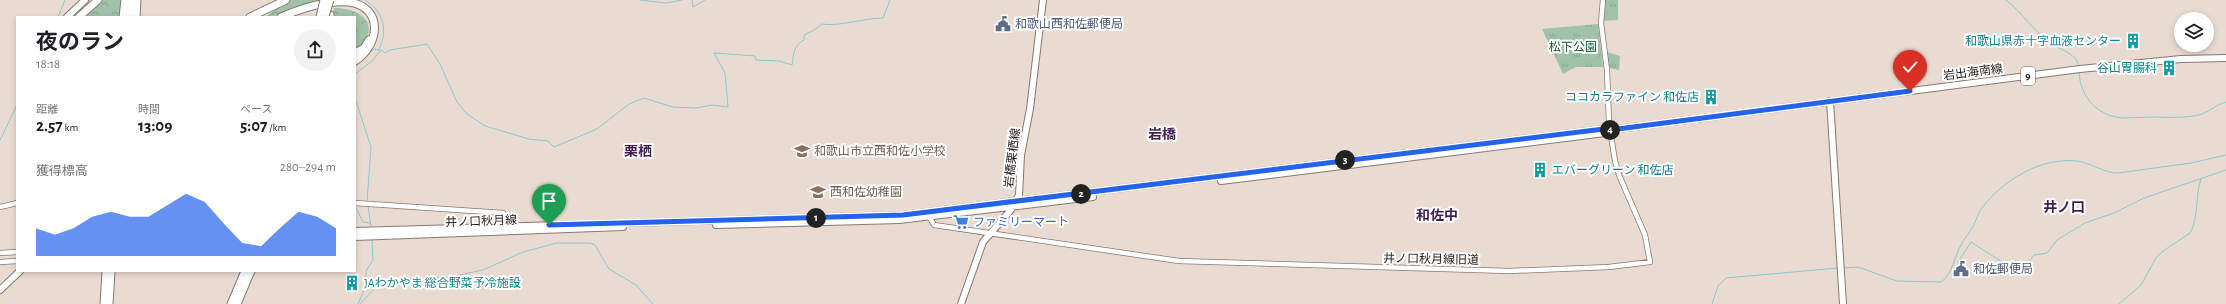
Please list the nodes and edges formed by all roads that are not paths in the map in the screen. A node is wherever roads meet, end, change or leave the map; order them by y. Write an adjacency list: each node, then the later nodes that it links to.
1 (85, 0): 11 (main road)
2 (98, 0): 12 (highway)
3 (125, 0): 13 (highway)
4 (131, 0): 14 (highway)
5 (137, 0): 15 (highway)
6 (286, 0): 10 (highway)
7 (328, 0): 20 (highway, bridge)
8 (1043, 0): 28 (main road, 岩橋栗栖線)
9 (1603, 0): 25 (street)
10 (272, 8): 16 (highway); 17 (highway)
11 (68, 16)
12 (80, 16)
13 (124, 16)
14 (129, 16)
15 (136, 16)
16 (252, 16)
17 (260, 16)
18 (284, 16): 23 (highway)
19 (295, 16): 21 (highway)
20 (325, 16)
21 (356, 52)
22 (2226, 58): 24 (main road, 岩出海南線 / 9)
23 (356, 60)
24 (1830, 101): 25 (main road, 井ノ口秋月線); 50 (main road)
25 (1610, 130): 28 (main road, 井ノ口秋月線); 33 (street, 井ノ口秋月線旧道)
26 (16, 203): 29 (street)
27 (356, 203): 31 (street)
28 (1015, 204): 30 (main road, 井ノ口秋月線); 31 (main road, 井ノ口秋月線); 33 (main road)
29 (0, 207)
30 (930, 218): 31 (main road, 井ノ口秋月線); 33 (street, 井ノ口秋月線旧道)
31 (508, 228): 32 (main road, 井ノ口秋月線); 34 (main road, 井ノ口秋月線)
32 (356, 231)
33 (991, 232): 49 (main road)
34 (356, 237)
35 (16, 252): 36 (street)
36 (0, 253)
37 (16, 261): 38 (street)
38 (0, 262)
39 (19, 272): 44 (main road)
40 (106, 272): 45 (highway)
41 (111, 272): 46 (highway)
42 (245, 272): 47 (highway)
43 (251, 272): 48 (highway)
44 (0, 290)
45 (104, 304)
46 (109, 304)
47 (231, 304)
48 (237, 304)
49 (961, 304)
50 (1843, 304)

